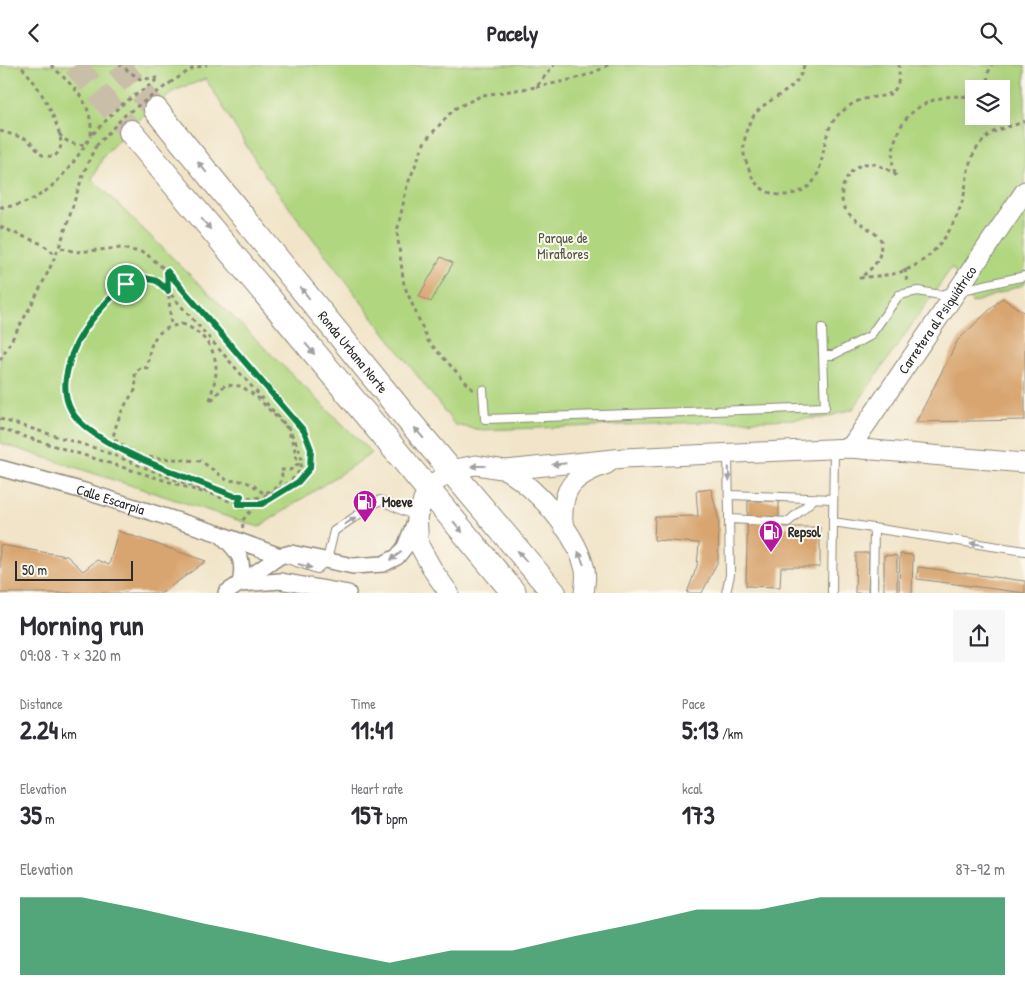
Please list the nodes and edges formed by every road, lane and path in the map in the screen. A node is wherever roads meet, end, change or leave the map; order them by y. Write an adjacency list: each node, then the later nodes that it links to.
1 (19, 65): 16 (path)
2 (51, 65): 18 (path)
3 (120, 65): 18 (path)
4 (204, 65): 23 (path, bridge)
5 (554, 65): 11 (path)
6 (608, 65): 11 (path)
7 (804, 65): 8 (path)
8 (899, 65)
9 (992, 65): 10 (path)
10 (988, 80)
11 (536, 87): 33 (path)
12 (965, 97): 14 (path)
13 (156, 110): 41 (main road, Ronda Urbana Norte, one-way to 13)
14 (1025, 121)
15 (0, 131): 16 (path)
16 (57, 132): 19 (path)
17 (131, 132): 43 (main road, one-way to 43)
18 (91, 136): 19 (path)
19 (86, 144): 21 (path)
20 (1025, 191): 28 (street, Carretera al Psiquiátrico)
21 (0, 207)
22 (0, 227): 24 (path)
23 (58, 247): 24 (path); 25 (path)
24 (55, 254): 32 (path)
25 (167, 271): 27 (path); 49 (path)
26 (1025, 276): 28 (lane)
27 (168, 291): 29 (path); 45 (path); 45 (path)
28 (957, 292): 31 (lane); 36 (street, Carretera al Psiquiátrico)
29 (170, 327): 29 (path)
30 (822, 328): 31 (lane)
31 (822, 355): 33 (lane)
32 (0, 360)
33 (483, 390)
34 (0, 419): 48 (path)
35 (0, 429): 48 (path)
36 (842, 449): 37 (street); 39 (street); 47 (lane)
37 (728, 454): 38 (street); 44 (lane, one-way to 44)
38 (624, 458): 42 (street, one-way to 42); 53 (street)
39 (1025, 463)
40 (0, 468): 55 (street, Calle Escarpia)
41 (450, 470): 42 (street, one-way to 41); 43 (street); 65 (main road, Ronda Urbana Norte, one-way to 41)
42 (506, 470): 53 (street)
43 (427, 490): 50 (street); 64 (main road, one-way to 64)
44 (730, 495): 46 (lane); 51 (lane)
45 (241, 496): 48 (path)
46 (815, 498): 47 (lane); 51 (lane)
47 (833, 499): 52 (lane)
48 (238, 504): 49 (path)
49 (257, 504): 56 (path)
50 (417, 517): 59 (street, Calle Escarpia, one-way to 59); 59 (lane, one-way to 50); 63 (street)
51 (729, 519): 67 (lane)
52 (833, 522): 54 (lane); 68 (lane)
53 (563, 526): 66 (street, one-way to 53)
54 (874, 528): 57 (lane, one-way to 54); 69 (lane)
55 (220, 534): 56 (street, Calle Escarpia); 60 (street, Calle Escarpia)
56 (245, 543): 58 (street, Calle Escarpia)
57 (1025, 551)
58 (280, 556): 59 (street, Calle Escarpia); 60 (street)
59 (327, 560)
60 (240, 584): 61 (street); 62 (street)
61 (226, 593)
62 (348, 593)
63 (449, 593)
64 (514, 593)
65 (554, 593)
66 (584, 593)
67 (726, 593)
68 (832, 593)
69 (873, 593)

